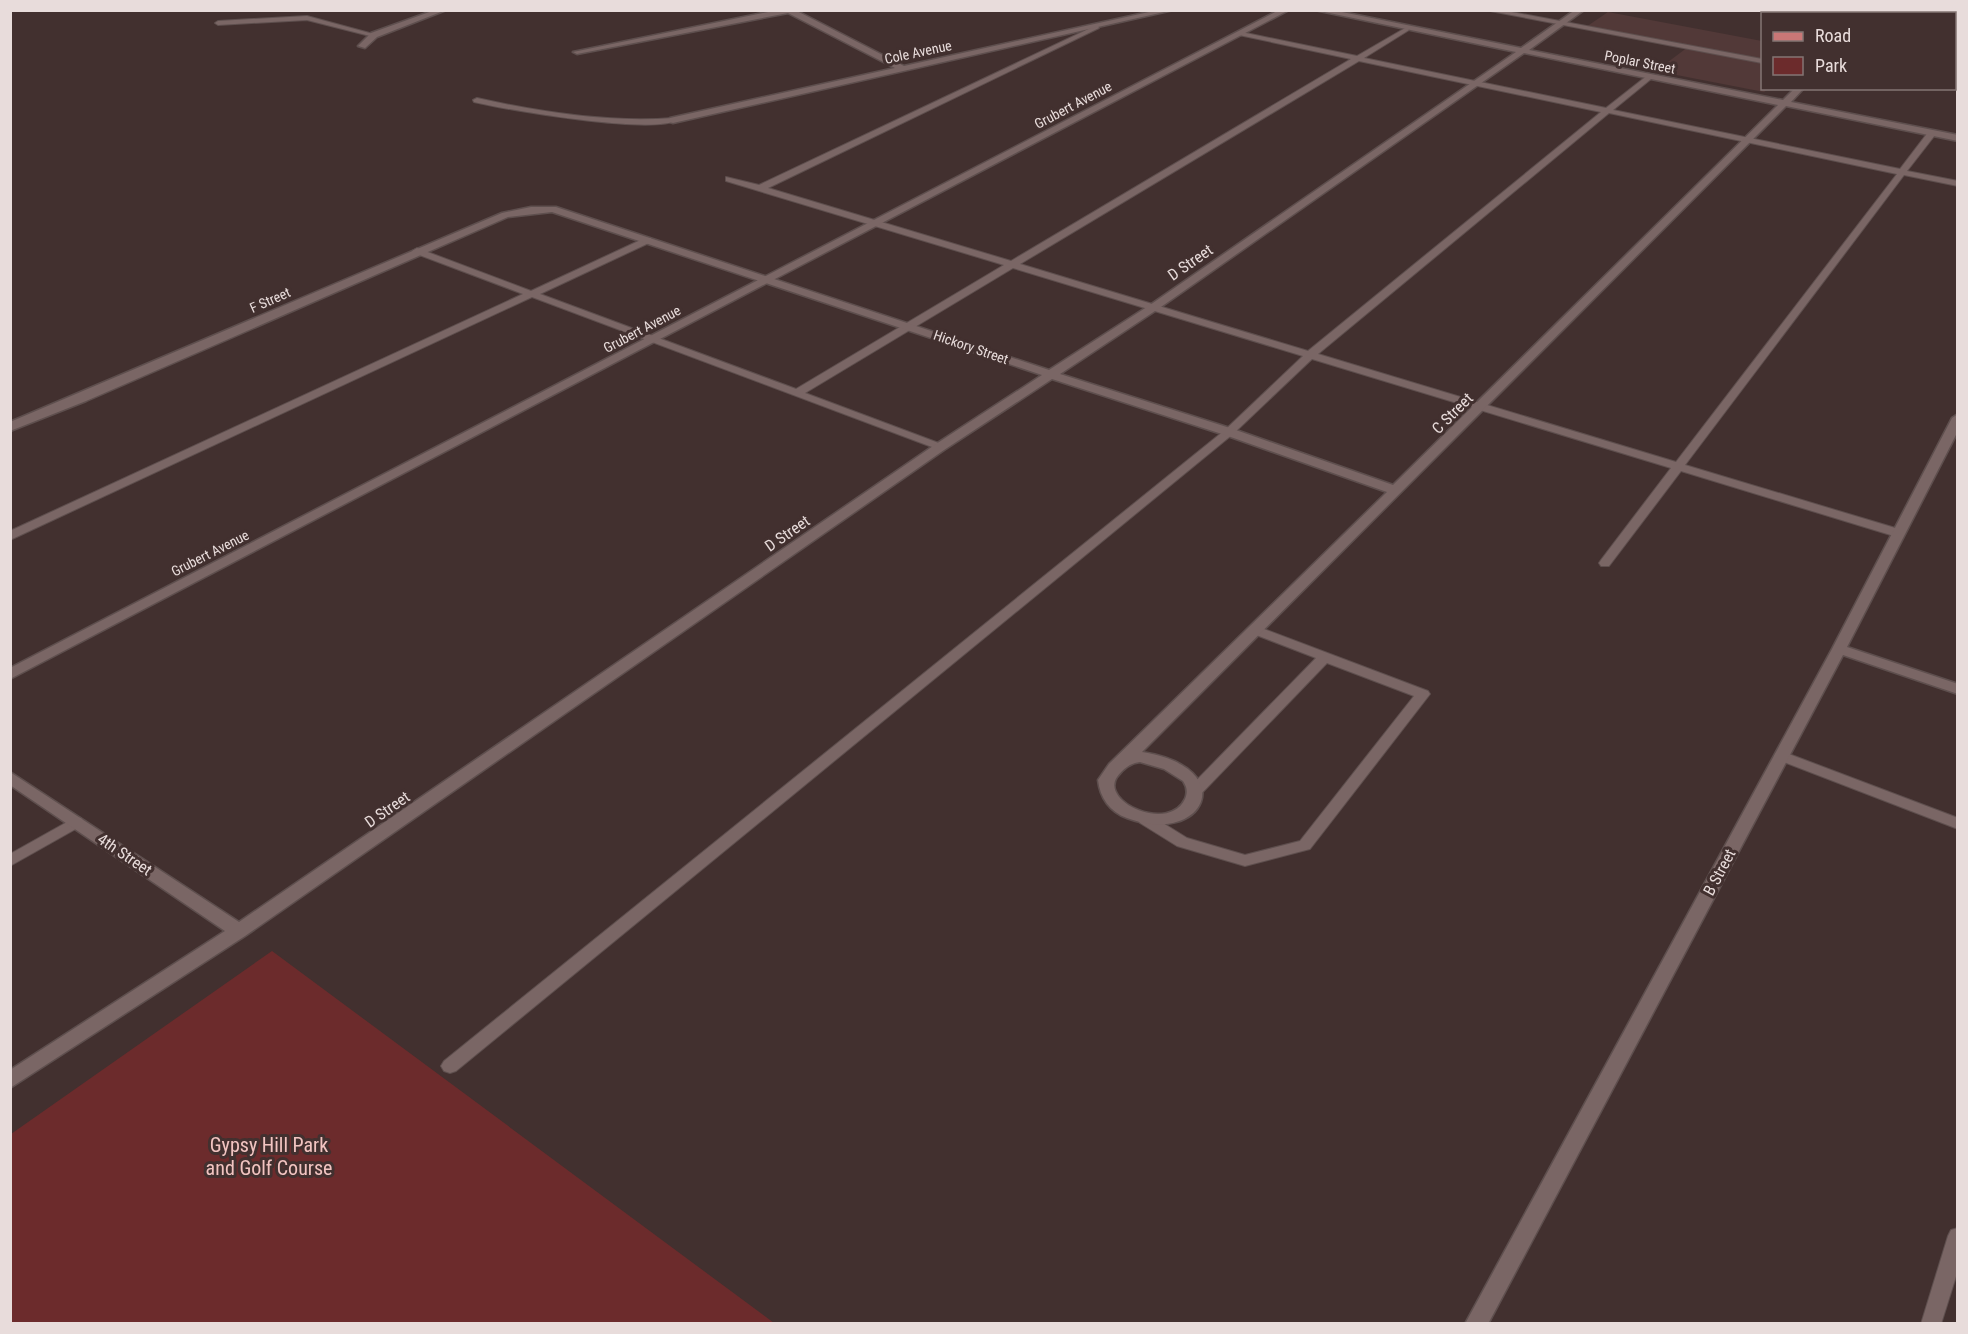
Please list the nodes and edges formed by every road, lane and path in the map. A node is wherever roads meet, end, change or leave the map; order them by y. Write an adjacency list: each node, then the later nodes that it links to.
1 (443, 10): 13 (street)
2 (1170, 10): 10 (street, Cole Avenue)
3 (1286, 10): 12 (street, Grubert Avenue)
4 (1318, 10): 11 (street, Poplar Street)
5 (1488, 10): 9 (lane)
6 (1581, 10): 9 (street, D Street)
7 (791, 11): 15 (street); 19 (street)
8 (218, 23): 13 (lane)
9 (1562, 24): 16 (street, D Street); 18 (lane)
10 (1097, 27): 19 (street, Cole Avenue); 33 (lane)
11 (1407, 29): 16 (street, Poplar Street); 17 (lane)
12 (1241, 34): 17 (lane); 35 (street, Grubert Avenue)
13 (374, 35): 14 (street)
14 (362, 46)
15 (577, 52)
16 (1521, 52): 20 (street, Poplar Street); 21 (street, D Street)
17 (1354, 58): 21 (lane); 38 (lane)
18 (1761, 62)
19 (903, 69): 26 (street, Cole Avenue)
20 (1648, 77): 24 (street, Poplar Street); 25 (lane)
21 (1476, 83): 25 (lane); 41 (street, D Street)
22 (1798, 90): 24 (street, C Street)
23 (477, 100): 26 (lane)
24 (1784, 104): 27 (street, Poplar Street); 29 (street, C Street)
25 (1608, 111): 29 (lane); 44 (lane)
26 (673, 120)
27 (1932, 133): 28 (street, Poplar Street); 30 (lane)
28 (1958, 138)
29 (1748, 140): 30 (lane); 47 (street, C Street)
30 (1902, 172): 32 (lane); 52 (lane)
31 (729, 179): 33 (lane)
32 (1958, 184)
33 (761, 188): 35 (lane)
34 (544, 209): 36 (street, Hickory Street); 37 (street, F Street)
35 (877, 224): 38 (lane); 39 (street, Grubert Avenue)
36 (648, 240): 39 (street, Hickory Street); 40 (lane)
37 (417, 251): 40 (lane); 49 (street, F Street)
38 (1013, 264): 41 (lane); 42 (lane)
39 (767, 281): 42 (street, Hickory Street); 43 (street, Grubert Avenue)
40 (532, 294): 43 (lane); 55 (lane)
41 (1154, 307): 44 (lane); 45 (street, D Street)
42 (910, 326): 45 (street, Hickory Street); 46 (lane)
43 (655, 339): 46 (lane); 60 (street, Grubert Avenue)
44 (1310, 355): 47 (lane); 50 (lane)
45 (1049, 374): 50 (street, Hickory Street); 51 (street, D Street)
46 (797, 393): 51 (lane)
47 (1481, 407): 52 (lane); 53 (street, C Street)
48 (1958, 418): 54 (street, B Street)
49 (10, 427)
50 (1229, 432): 53 (street, Hickory Street); 71 (lane)
51 (940, 447): 70 (street, D Street)
52 (1679, 468): 54 (lane); 56 (lane)
53 (1397, 491): 57 (street, C Street)
54 (1898, 534): 58 (street, B Street)
55 (10, 536)
56 (1605, 563)
57 (1256, 630): 59 (lane); 63 (street, C Street)
58 (1839, 649): 61 (street); 62 (street, B Street)
59 (1324, 657): 65 (lane); 66 (lane)
60 (10, 674)
61 (1958, 689)
62 (1781, 756): 68 (lane); 74 (street, B Street)
63 (1126, 759): 65 (street); 66 (street)
64 (10, 777): 67 (street, 4th Street)
65 (1194, 792): 66 (street)
66 (1145, 819)
67 (76, 822): 69 (lane); 70 (street, 4th Street)
68 (1958, 824)
69 (10, 861)
70 (239, 931): 72 (street, D Street)
71 (450, 1066)
72 (10, 1080)
73 (1958, 1236): 75 (lane)
74 (1476, 1323)
75 (1932, 1323)

